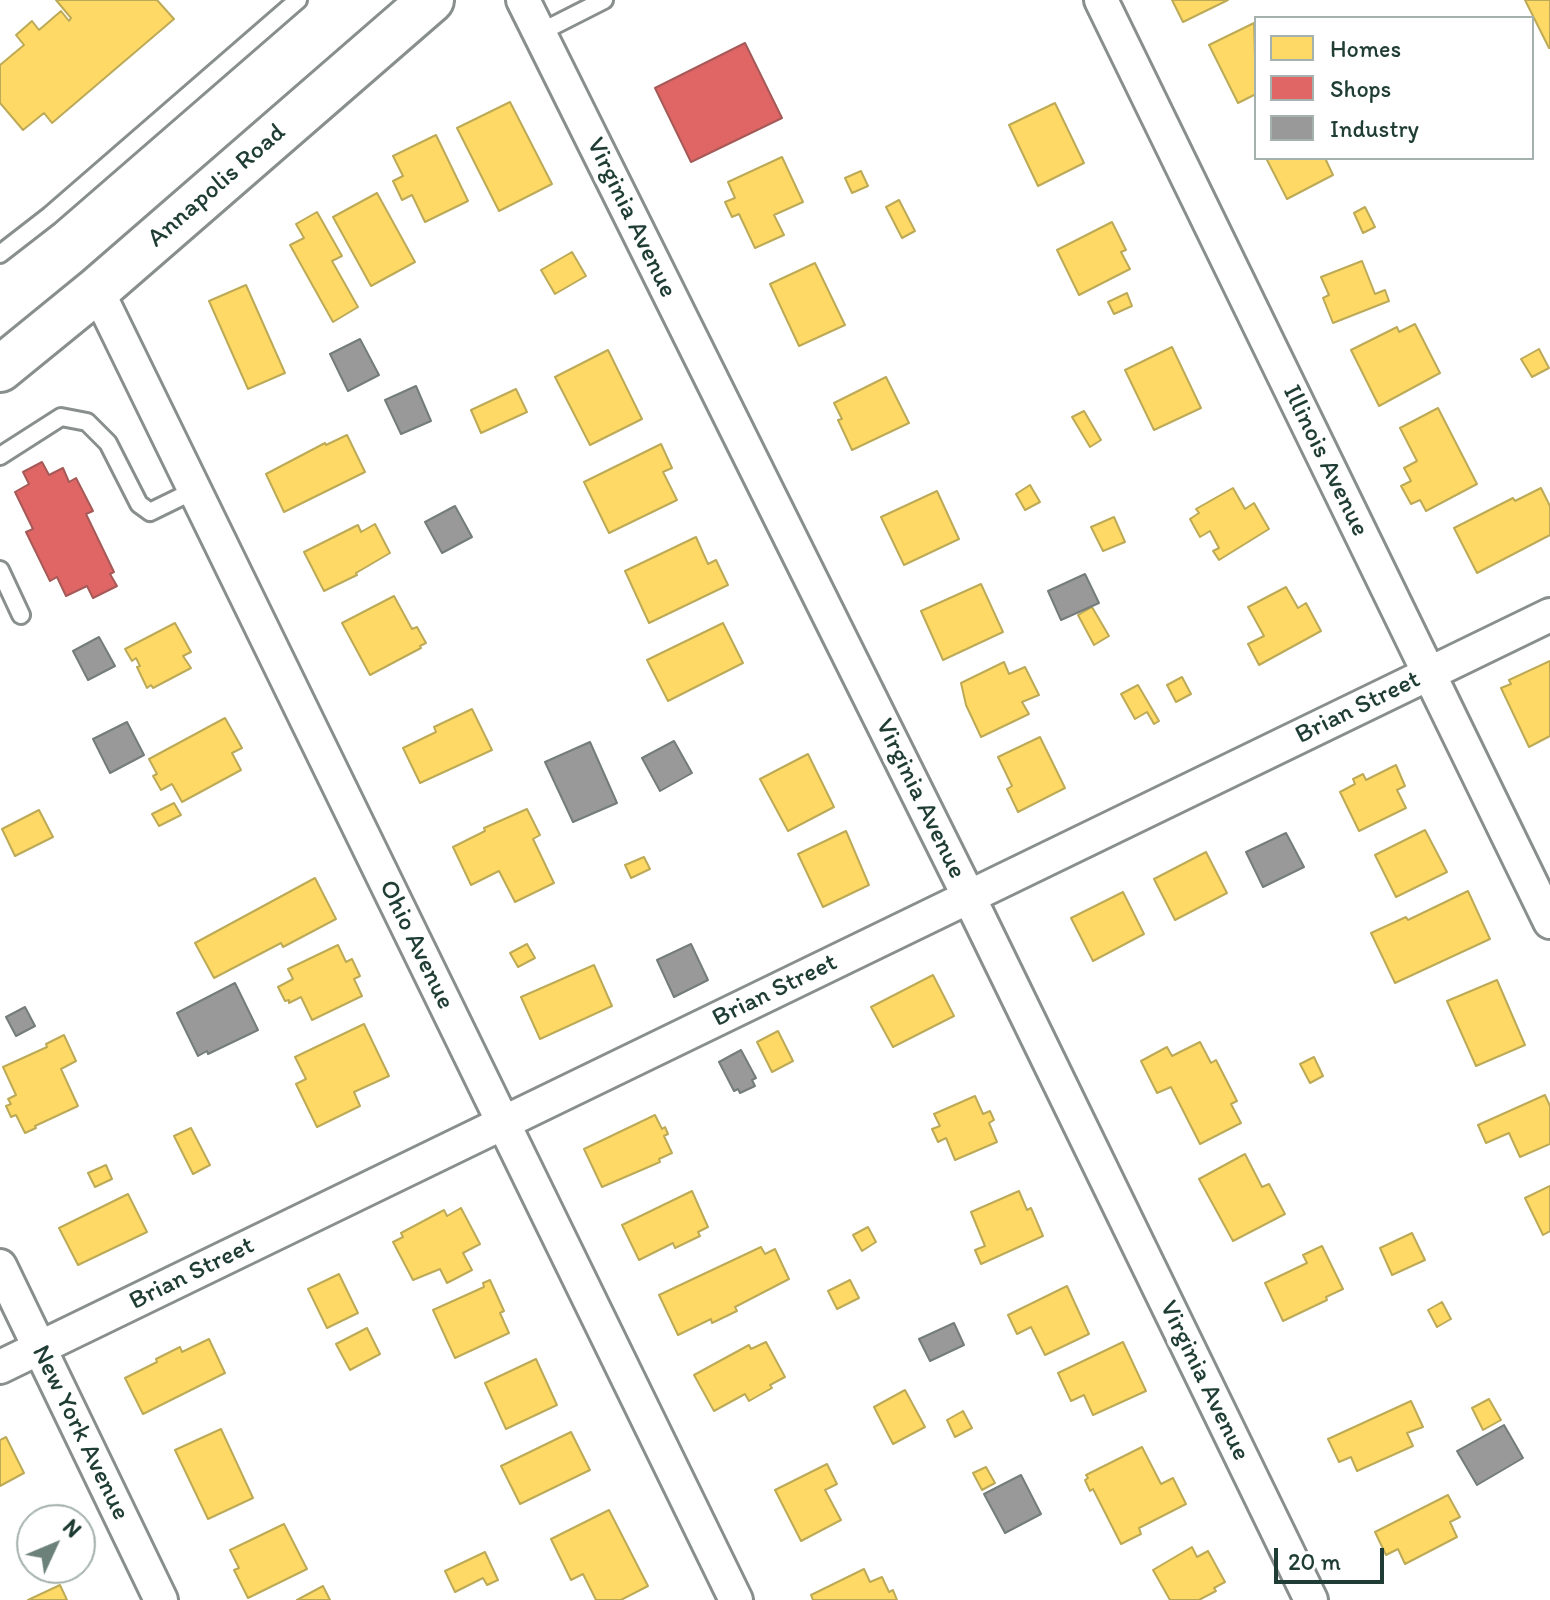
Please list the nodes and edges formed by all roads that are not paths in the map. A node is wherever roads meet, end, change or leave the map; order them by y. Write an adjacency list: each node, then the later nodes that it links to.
1 (298, 0): 7 (lane)
2 (431, 0): 8 (main road, Annapolis Road)
3 (523, 0): 6 (street, Virginia Avenue)
4 (604, 0): 6 (lane)
5 (1101, 0): 15 (street, Illinois Avenue)
6 (539, 33): 16 (street, Virginia Avenue)
7 (0, 254)
8 (97, 290): 9 (main road, Annapolis Road); 11 (street, Ohio Avenue)
9 (0, 369)
10 (0, 456): 11 (lane)
11 (195, 490): 18 (street, Ohio Avenue)
12 (0, 570): 13 (lane)
13 (21, 615)
14 (1550, 615): 15 (street, Brian Street)
15 (1429, 674): 16 (street, Brian Street); 17 (street, Illinois Avenue)
16 (969, 897): 18 (street, Brian Street); 24 (street, Virginia Avenue)
17 (1550, 922)
18 (503, 1123): 20 (street, Brian Street); 23 (street, Ohio Avenue)
19 (0, 1266): 20 (street, New York Avenue)
20 (39, 1347): 21 (street, Brian Street); 22 (street, New York Avenue)
21 (0, 1367)
22 (161, 1600)
23 (736, 1600)
24 (1311, 1600)

